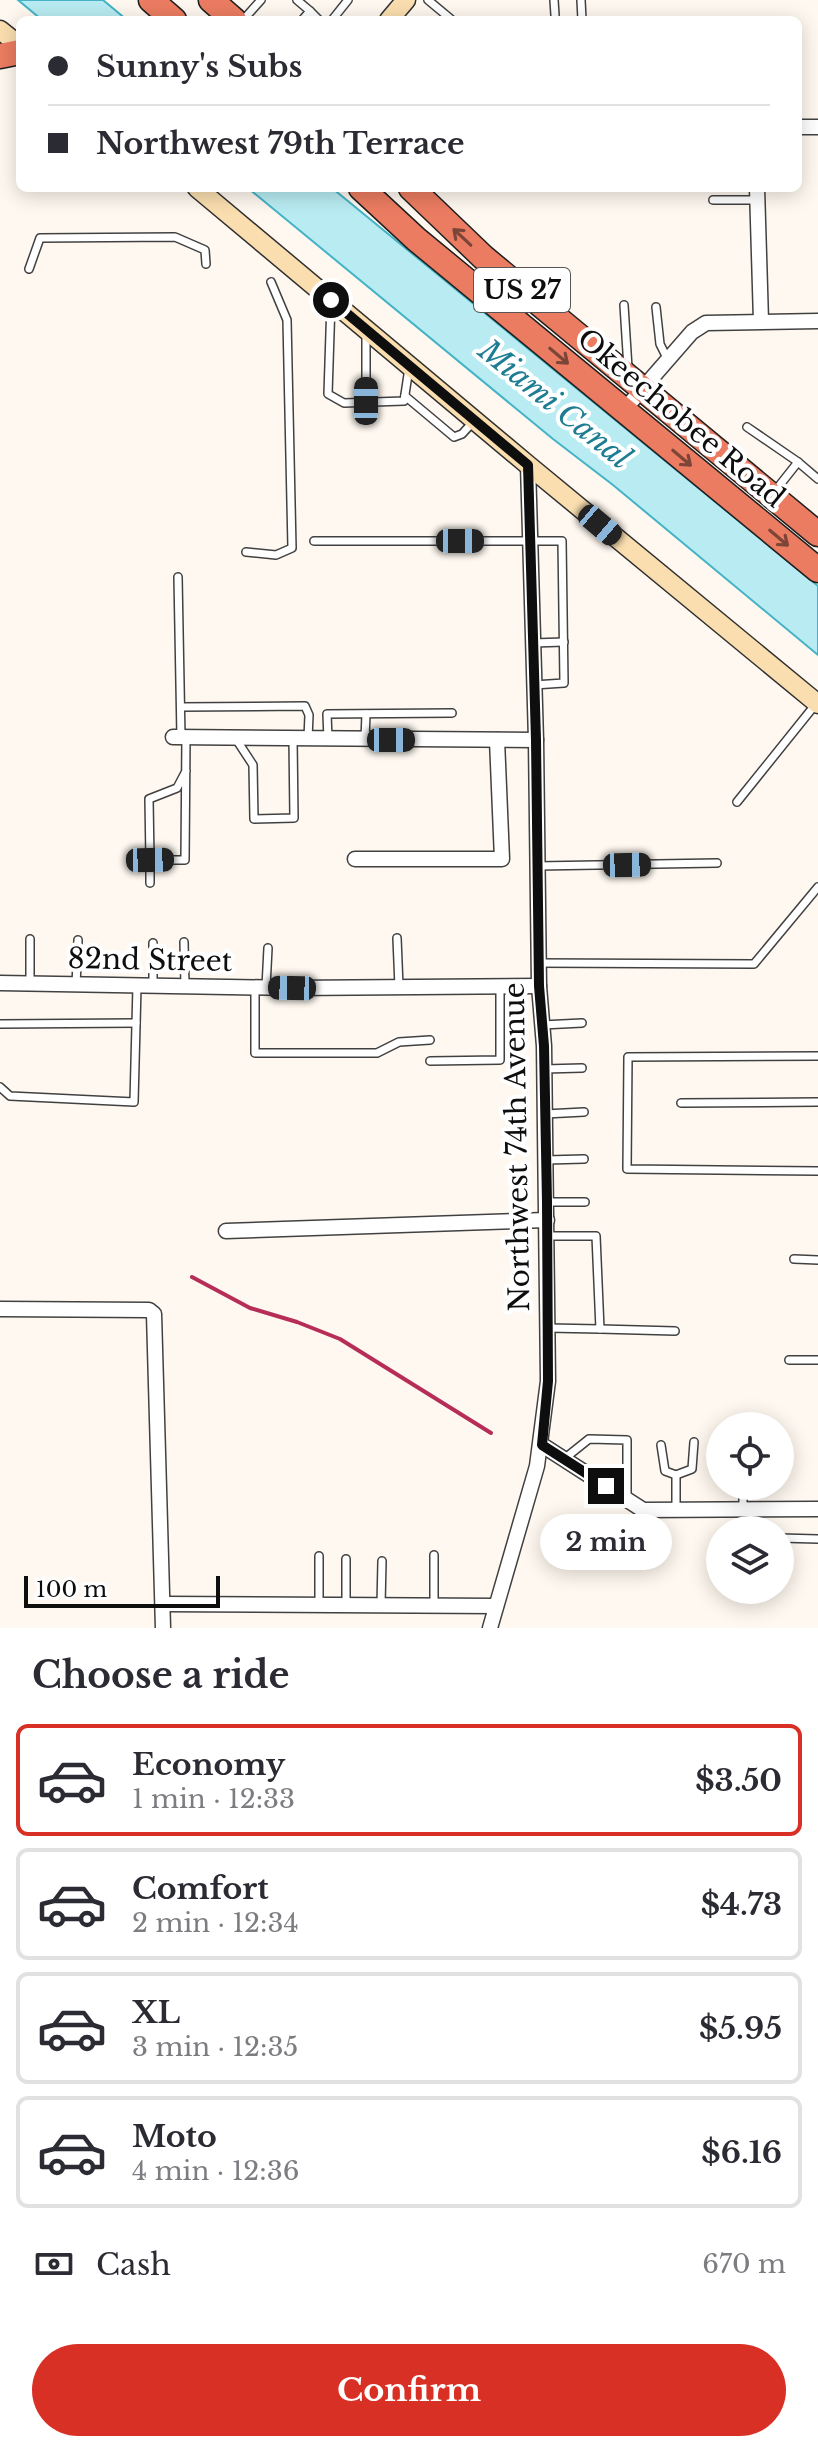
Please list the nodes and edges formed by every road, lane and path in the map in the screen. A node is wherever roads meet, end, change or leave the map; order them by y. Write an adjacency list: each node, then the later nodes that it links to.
1 (151, 0): 11 (highway)
2 (211, 0): 12 (highway)
3 (261, 0): 13 (lane)
4 (297, 0): 9 (lane)
5 (348, 0): 16 (lane)
6 (406, 0): 17 (street)
7 (428, 0): 18 (lane)
8 (554, 0): 10 (lane)
9 (310, 11): 14 (lane); 15 (lane)
10 (555, 15)
11 (169, 16)
12 (229, 16)
13 (247, 16)
14 (306, 16)
15 (315, 16)
16 (335, 16)
17 (392, 16)
18 (447, 16)
19 (0, 30): 20 (street)
20 (16, 43)
21 (202, 192): 29 (street)
22 (365, 192): 40 (highway, Okeechobee Road / US 27, one-way to 40)
23 (415, 192): 37 (highway, Okeechobee Road / US 27, one-way to 23)
24 (757, 194): 25 (lane); 32 (street)
25 (713, 200)
26 (206, 264): 27 (lane)
27 (29, 269)
28 (271, 282): 50 (lane)
29 (331, 300): 34 (street); 39 (lane)
30 (624, 305): 37 (lane)
31 (656, 307): 35 (lane)
32 (761, 321): 33 (street); 35 (street)
33 (818, 321)
34 (366, 329): 36 (street); 39 (lane)
35 (668, 360): 37 (street)
36 (410, 366): 38 (lane); 41 (street)
37 (635, 384): 40 (street); 46 (highway, Okeechobee Road / US 27)
38 (405, 396): 39 (lane); 41 (lane)
39 (366, 401)
40 (624, 410): 51 (highway, Okeechobee Road / US 27, one-way to 51)
41 (475, 421): 44 (street)
42 (747, 427): 43 (lane)
43 (798, 462): 45 (lane); 46 (lane)
44 (528, 465): 49 (street, Northwest 74th Avenue); 56 (street)
45 (818, 479)
46 (771, 495): 47 (highway, Okeechobee Road / US 27)
47 (818, 534)
48 (314, 541): 49 (lane)
49 (530, 541): 53 (lane); 54 (street, Northwest 74th Avenue)
50 (246, 552)
51 (818, 570)
52 (178, 577): 57 (lane)
53 (564, 642): 54 (lane); 55 (lane)
54 (533, 643): 55 (street, Northwest 74th Avenue)
55 (534, 685): 66 (street, Northwest 74th Avenue)
56 (817, 703): 68 (lane)
57 (181, 707): 60 (lane); 62 (lane)
58 (452, 713): 59 (lane)
59 (366, 714): 63 (lane); 64 (lane)
60 (180, 737): 61 (street); 67 (lane)
61 (236, 739): 62 (street); 62 (lane)
62 (301, 739): 63 (street)
63 (328, 739): 64 (street)
64 (365, 739): 65 (street)
65 (497, 740): 66 (street); 69 (street)
66 (536, 740): 72 (street, Northwest 74th Avenue)
67 (186, 771): 70 (lane); 70 (lane)
68 (737, 802)
69 (355, 859)
70 (150, 860): 73 (lane)
71 (717, 863): 72 (lane)
72 (537, 866): 81 (street, Northwest 74th Avenue)
73 (150, 883)
74 (818, 887): 81 (lane)
75 (397, 938): 91 (lane)
76 (30, 939): 83 (lane)
77 (78, 940): 84 (lane)
78 (184, 942): 87 (lane)
79 (153, 943): 86 (lane)
80 (268, 948): 90 (lane)
81 (538, 963): 89 (street, Northwest 74th Avenue)
82 (0, 983): 83 (street, 82nd Street)
83 (30, 984): 84 (street, 82nd Street)
84 (76, 985): 85 (street, 82nd Street)
85 (137, 986): 86 (street, 82nd Street); 92 (lane)
86 (153, 986): 87 (street, 82nd Street)
87 (185, 986): 90 (street, 82nd Street)
88 (500, 986): 89 (street, 82nd Street); 91 (street, 82nd Street); 98 (lane)
89 (539, 986): 95 (street, Northwest 74th Avenue)
90 (260, 987): 91 (street, 82nd Street); 96 (lane)
91 (399, 987)
92 (136, 1023): 94 (lane); 101 (lane)
93 (582, 1023): 95 (lane)
94 (0, 1024)
95 (542, 1025): 100 (street, Northwest 74th Avenue)
96 (430, 1040)
97 (818, 1056): 108 (lane)
98 (430, 1061)
99 (582, 1068): 100 (lane)
100 (544, 1069): 105 (street, Northwest 74th Avenue)
101 (0, 1087)
102 (818, 1102): 103 (lane)
103 (681, 1103)
104 (584, 1112): 105 (lane)
105 (545, 1114): 107 (street, Northwest 74th Avenue)
106 (584, 1159): 107 (lane)
107 (546, 1160): 109 (street, Northwest 74th Avenue)
108 (818, 1171)
109 (547, 1202): 110 (lane); 111 (street, Northwest 74th Avenue)
110 (585, 1202)
111 (547, 1220): 112 (street); 113 (street, Northwest 74th Avenue)
112 (226, 1231)
113 (547, 1236): 117 (street, Northwest 74th Avenue); 118 (lane)
114 (794, 1259): 115 (lane)
115 (818, 1260)
116 (0, 1309): 138 (street)
117 (548, 1328): 118 (lane); 123 (street, Northwest 74th Avenue)
118 (600, 1329): 119 (lane)
119 (675, 1331)
120 (789, 1360): 121 (lane)
121 (818, 1360)
122 (694, 1442): 126 (lane)
123 (542, 1445): 125 (street); 143 (street, Northwest 74th Avenue)
124 (661, 1445): 126 (lane)
125 (564, 1459): 127 (street); 127 (lane)
126 (676, 1475): 131 (lane)
127 (627, 1499): 131 (street)
128 (743, 1500): 129 (lane)
129 (743, 1509): 130 (street); 131 (street)
130 (818, 1509)
131 (676, 1510)
132 (794, 1538): 133 (lane)
133 (818, 1539)
134 (434, 1555): 142 (lane)
135 (319, 1556): 139 (lane)
136 (346, 1559): 140 (lane)
137 (382, 1561): 141 (lane)
138 (163, 1604): 139 (street); 144 (street)
139 (319, 1605): 140 (street)
140 (346, 1605): 141 (street)
141 (381, 1605): 142 (street)
142 (434, 1606): 143 (street)
143 (496, 1606): 145 (street, Northwest 74th Avenue)
144 (163, 1628)
145 (490, 1628)

